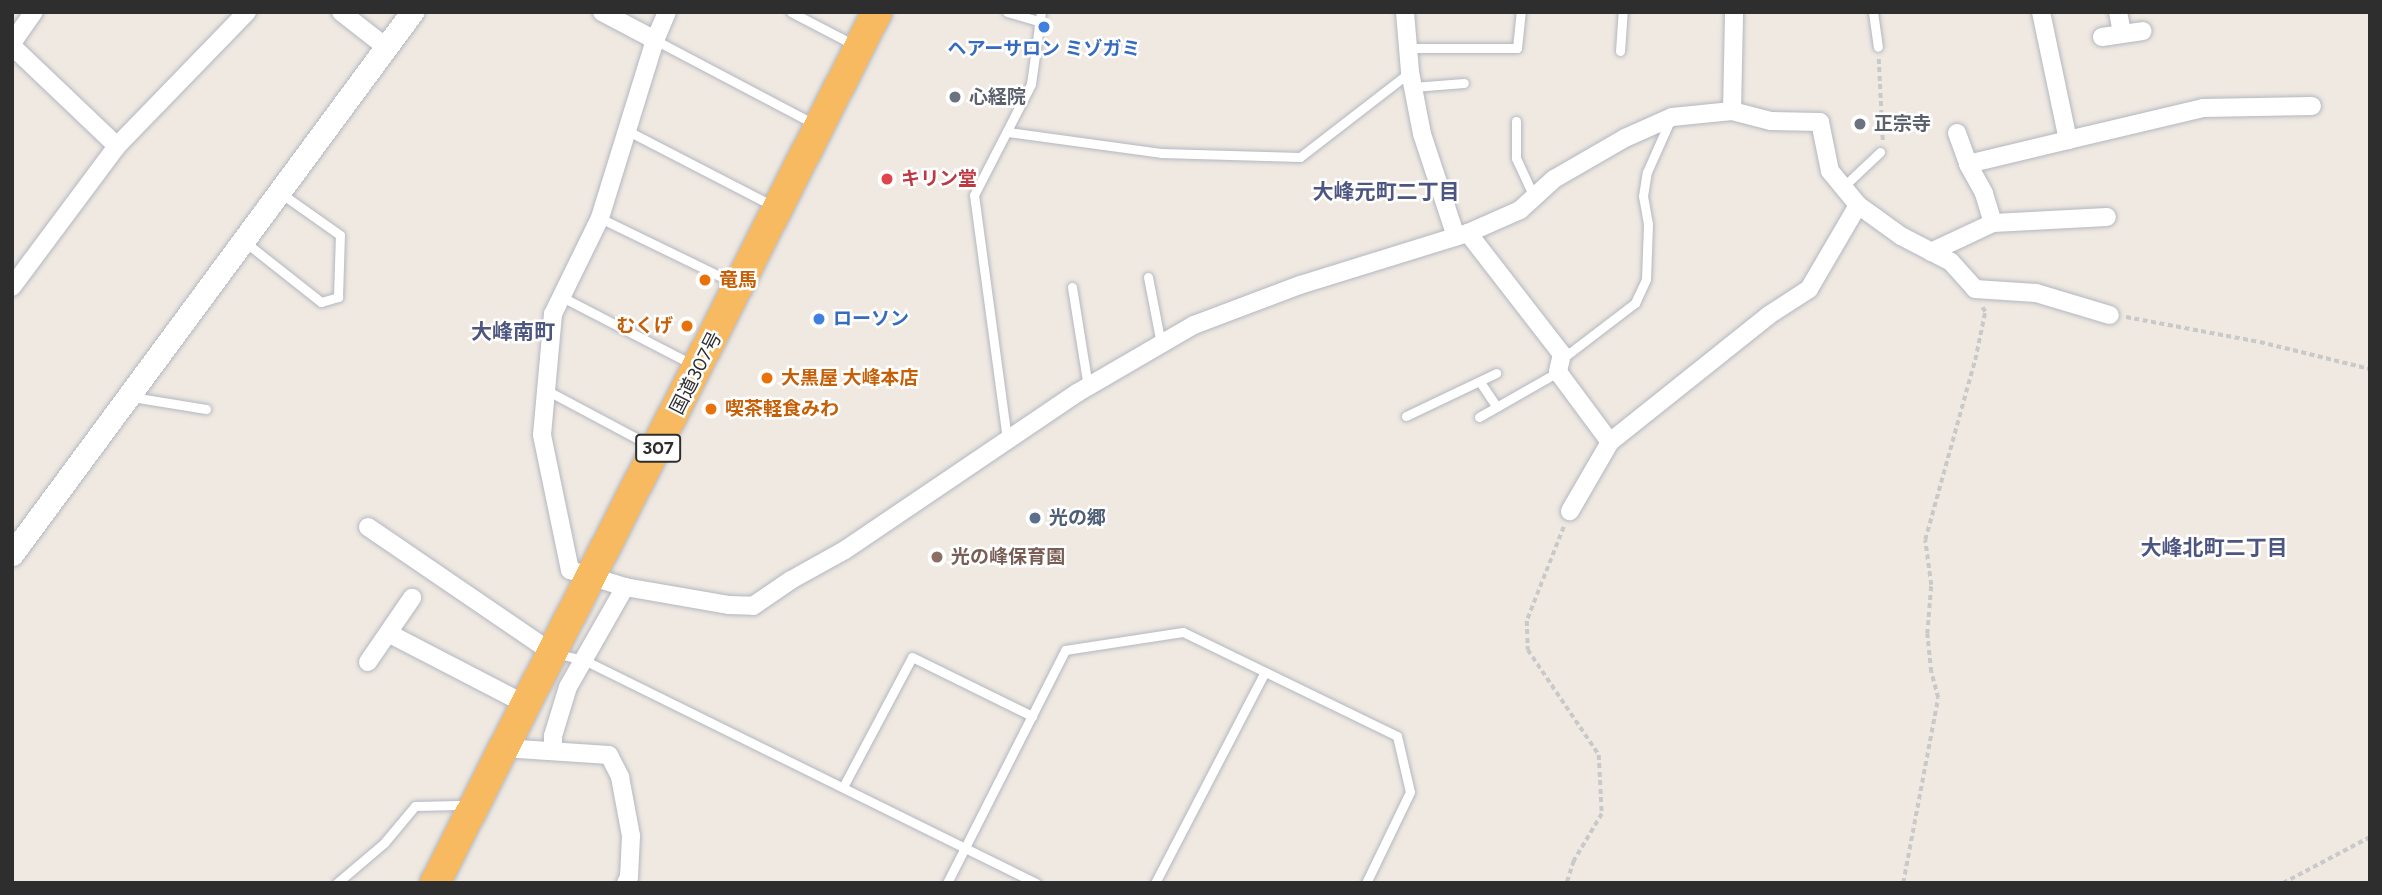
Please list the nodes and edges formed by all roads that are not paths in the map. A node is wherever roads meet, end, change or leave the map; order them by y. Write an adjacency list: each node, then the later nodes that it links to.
1 (34, 12): 22 (street)
2 (247, 12): 39 (street)
3 (341, 12): 23 (street)
4 (412, 12): 23 (street)
5 (602, 12): 21 (street)
6 (667, 12): 21 (street)
7 (792, 12): 25 (lane)
8 (877, 12): 25 (highway, 国道307号 / 307)
9 (1007, 12): 17 (lane)
10 (1405, 12): 26 (street)
11 (1521, 12): 26 (lane)
12 (1623, 12): 27 (lane)
13 (1734, 12): 31 (street)
14 (1873, 12): 24 (lane)
15 (2041, 12): 38 (street)
16 (2118, 12): 19 (street)
17 (1040, 16): 36 (lane)
18 (2143, 31): 19 (street)
19 (2122, 33): 20 (street)
20 (2102, 37)
21 (655, 40): 34 (lane); 35 (street)
22 (12, 44): 39 (street)
23 (386, 47): 43 (street)
24 (1878, 47)
25 (861, 48): 34 (highway, 国道307号 / 307)
26 (1409, 48): 28 (street)
27 (1620, 51)
28 (1411, 79): 29 (lane); 36 (lane); 50 (street)
29 (1464, 83)
30 (2312, 106): 38 (street)
31 (1732, 111): 32 (street); 42 (street)
32 (1672, 117): 44 (street); 60 (lane)
33 (1516, 121): 44 (lane)
34 (821, 127): 46 (highway, 国道307号 / 307)
35 (628, 131): 46 (lane); 48 (street)
36 (1008, 132): 71 (lane)
37 (1957, 133): 41 (street)
38 (2068, 140): 41 (street)
39 (117, 146): 54 (street)
40 (1880, 152): 42 (lane)
41 (1968, 164): 49 (street)
42 (1843, 187): 45 (street)
43 (279, 192): 51 (street); 51 (lane)
44 (1534, 197): 50 (street)
45 (1858, 205): 52 (street); 72 (street)
46 (779, 209): 55 (highway, 国道307号 / 307)
47 (2107, 217): 49 (street)
48 (600, 218): 55 (lane); 57 (street)
49 (1993, 223): 52 (street)
50 (1462, 235): 59 (street); 60 (street)
51 (243, 241): 66 (street)
52 (1931, 252): 58 (street)
53 (1148, 277): 59 (lane)
54 (12, 286)
55 (740, 286): 61 (highway, 国道307号 / 307)
56 (1072, 287): 64 (lane)
57 (562, 297): 61 (lane); 65 (street)
58 (2110, 315)
59 (1161, 344): 64 (street)
60 (1560, 366): 67 (lane); 72 (street)
61 (699, 368): 73 (highway, 国道307号 / 307)
62 (1496, 373): 63 (lane)
63 (1480, 382): 67 (lane); 69 (lane)
64 (1088, 387): 71 (street)
65 (546, 390): 73 (lane); 77 (street)
66 (129, 396): 68 (lane); 76 (street)
67 (1497, 407): 70 (lane)
68 (206, 409)
69 (1406, 416)
70 (1479, 417)
71 (1007, 439): 78 (street)
72 (1610, 442): 74 (street)
73 (657, 449): 77 (highway, 国道307号 / 307)
74 (1570, 511)
75 (368, 527): 81 (street)
76 (12, 554)
77 (592, 578): 78 (street); 81 (highway, 国道307号 / 307)
78 (625, 587): 82 (street)
79 (412, 598): 80 (street)
80 (388, 633): 83 (street); 85 (street)
81 (551, 652): 82 (lane); 85 (highway, 国道307号 / 307)
82 (584, 660): 88 (street); 89 (lane)
83 (368, 662)
84 (1265, 672): 86 (lane); 97 (lane); 98 (lane)
85 (525, 705): 87 (highway, 国道307号 / 307)
86 (1032, 716): 89 (lane); 91 (lane)
87 (503, 748): 88 (street); 90 (highway, 国道307号 / 307)
88 (554, 751): 94 (street)
89 (843, 787): 91 (lane)
90 (470, 816): 92 (lane); 93 (highway, 国道307号 / 307)
91 (964, 848): 95 (lane); 96 (lane)
92 (337, 883)
93 (435, 883)
94 (626, 883)
95 (947, 883)
96 (1036, 883)
97 (1155, 883)
98 (1366, 883)

